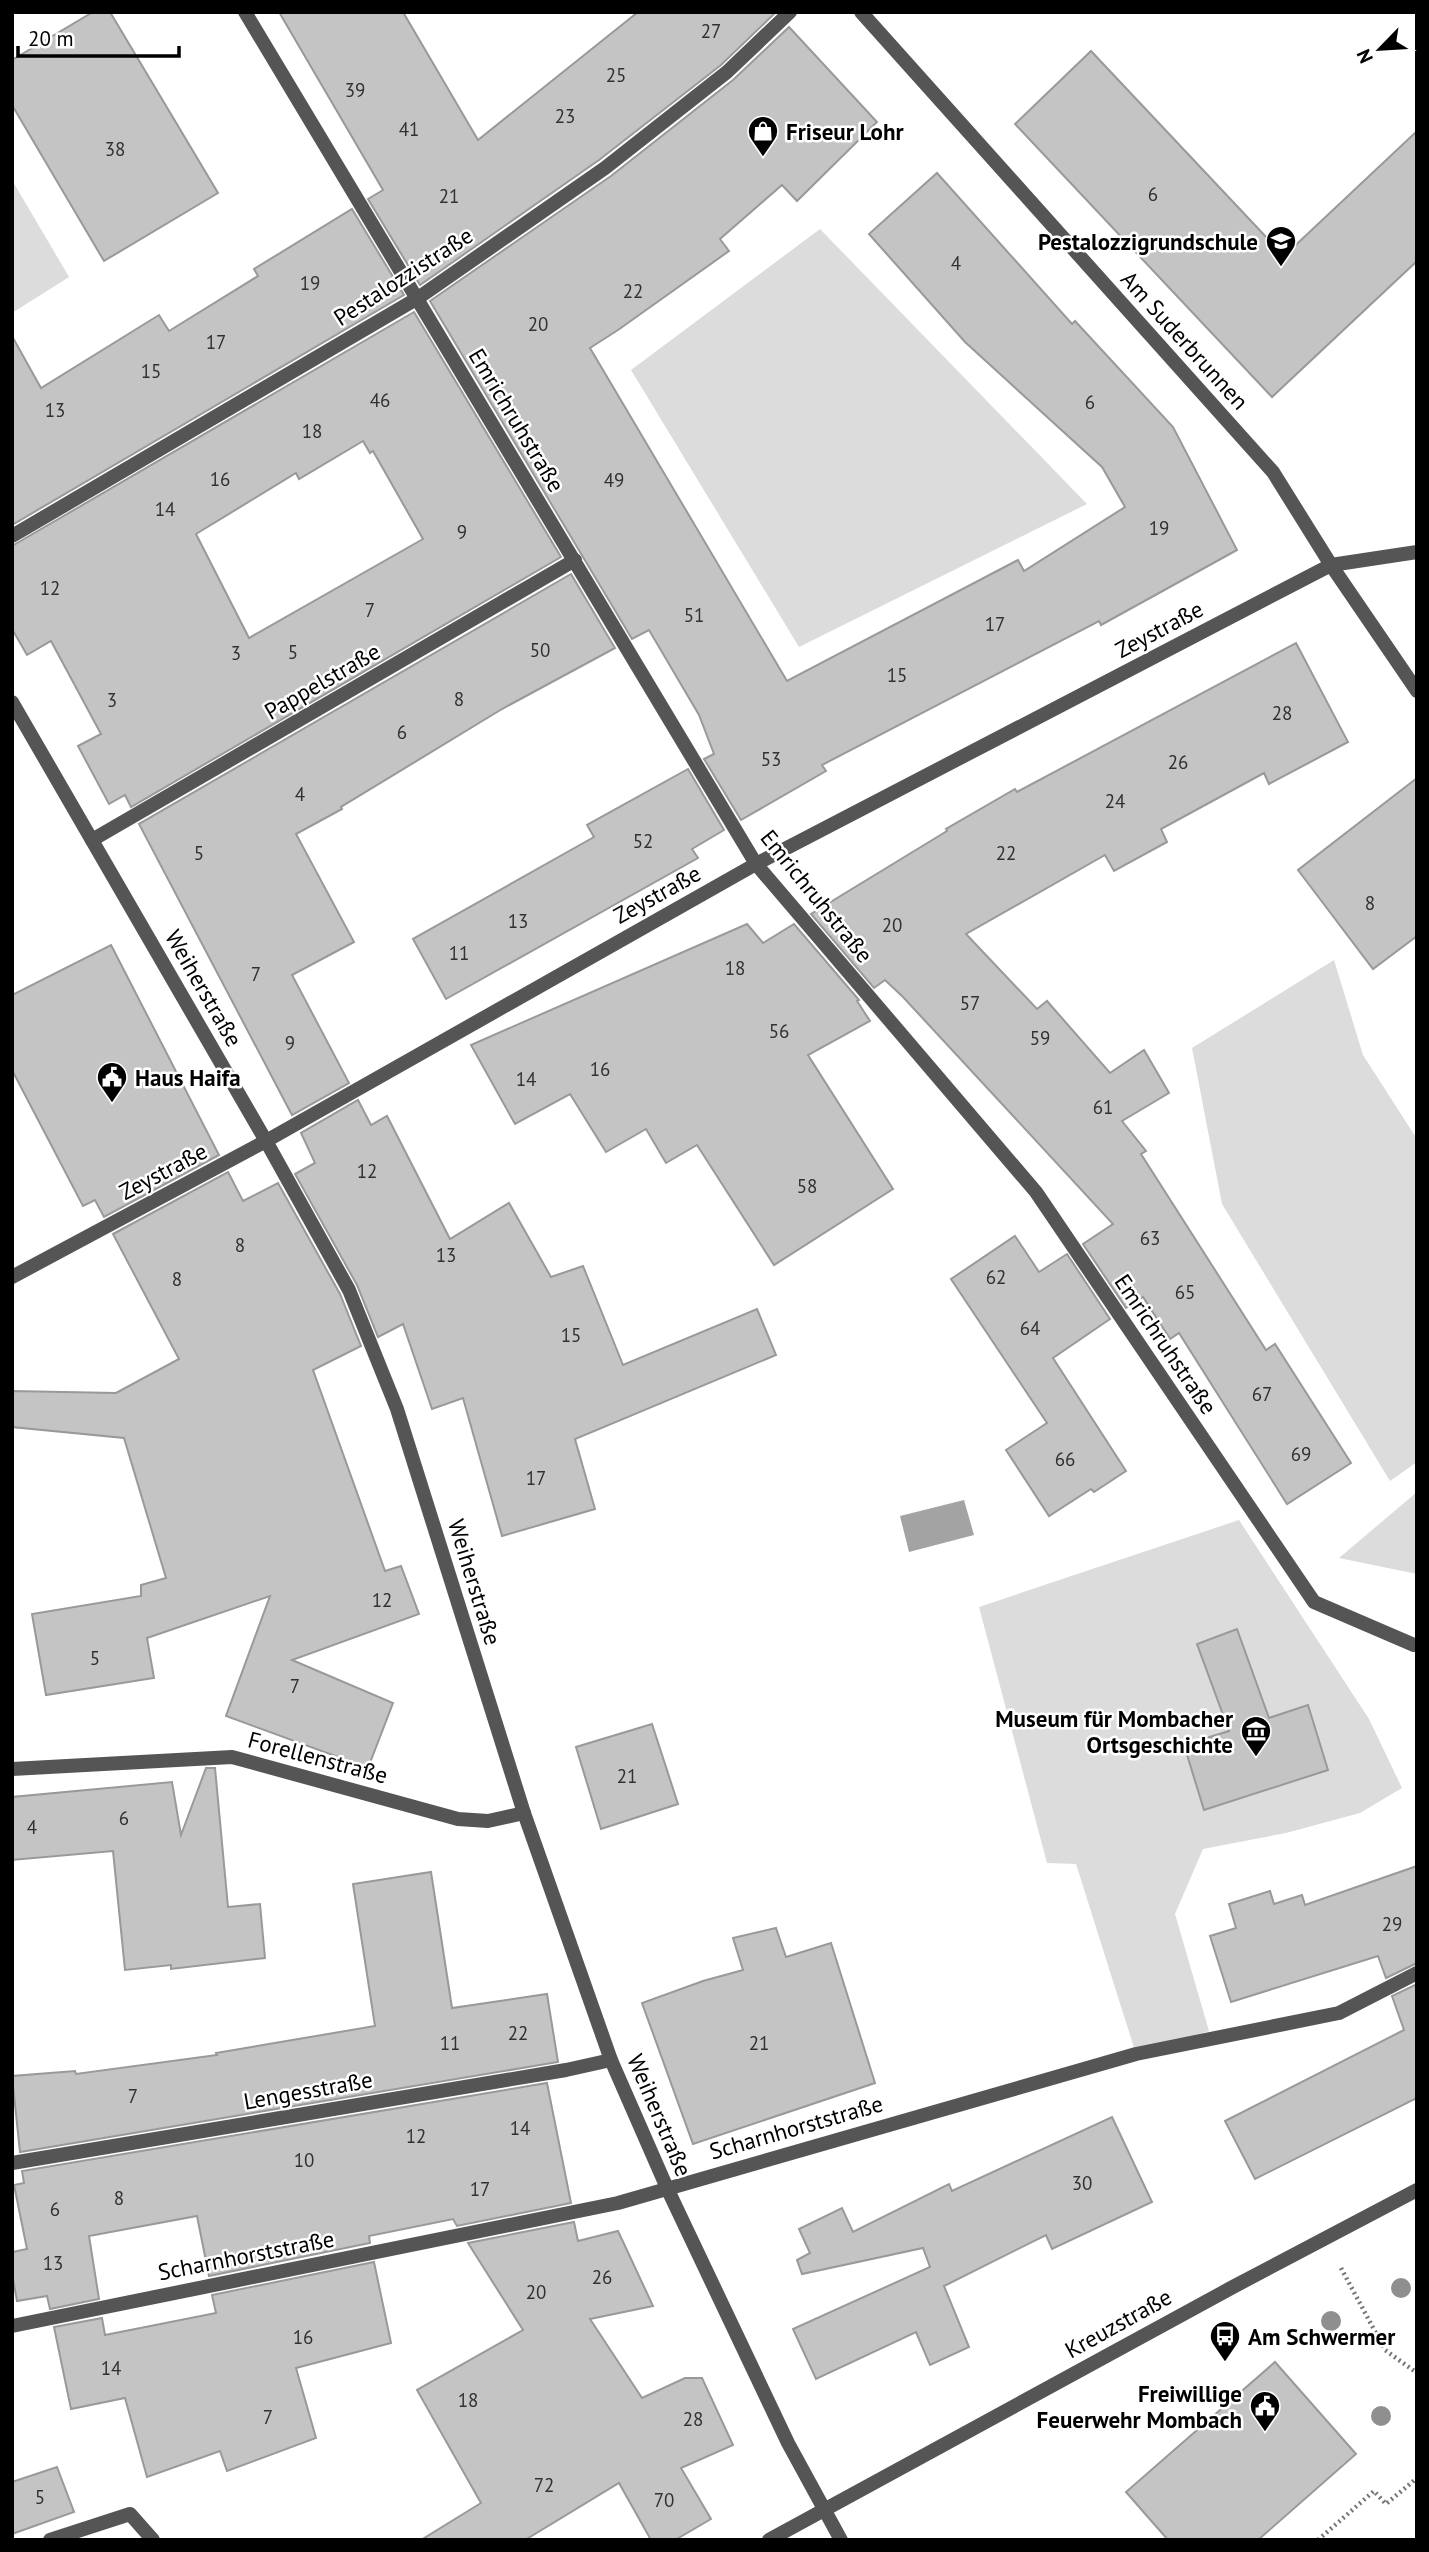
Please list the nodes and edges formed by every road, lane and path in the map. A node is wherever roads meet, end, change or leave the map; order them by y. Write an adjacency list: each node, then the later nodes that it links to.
1 (245, 12): 4 (street, Emrichruhstraße)
2 (790, 12): 4 (street, Pestalozzistraße)
3 (861, 12): 8 (street, Am Suderbrunnen)
4 (418, 298): 5 (street, Pestalozzistraße); 7 (street, Emrichruhstraße)
5 (12, 536)
6 (1417, 552): 8 (street, Zeystraße)
7 (575, 561): 11 (street, Pappelstraße); 12 (street, Emrichruhstraße)
8 (1331, 565): 9 (street, Am Suderbrunnen); 12 (street, Zeystraße)
9 (1417, 691)
10 (12, 702): 11 (street, Weiherstraße)
11 (92, 840): 13 (street, Weiherstraße)
12 (756, 864): 13 (street, Zeystraße); 15 (street, Emrichruhstraße)
13 (267, 1141): 14 (street, Zeystraße); 17 (street, Weiherstraße)
14 (12, 1277)
15 (1414, 1645)
16 (12, 1769): 17 (street, Forellenstraße)
17 (524, 1813): 19 (street, Weiherstraße)
18 (1417, 1973): 21 (street, Scharnhorststraße)
19 (611, 2060): 20 (street, Lengesstraße); 21 (street, Weiherstraße)
20 (12, 2163)
21 (667, 2189): 24 (street, Scharnhorststraße); 27 (street, Weiherstraße)
22 (1417, 2190): 27 (street, Kreuzstraße)
23 (1348, 2280): 25 (path)
24 (12, 2326)
25 (1417, 2373)
26 (1417, 2478): 32 (path)
27 (823, 2510): 30 (street, Kreuzstraße); 31 (street, Weiherstraße)
28 (50, 2540): 29 (street)
29 (153, 2540)
30 (769, 2540)
31 (841, 2540)
32 (1318, 2540)

